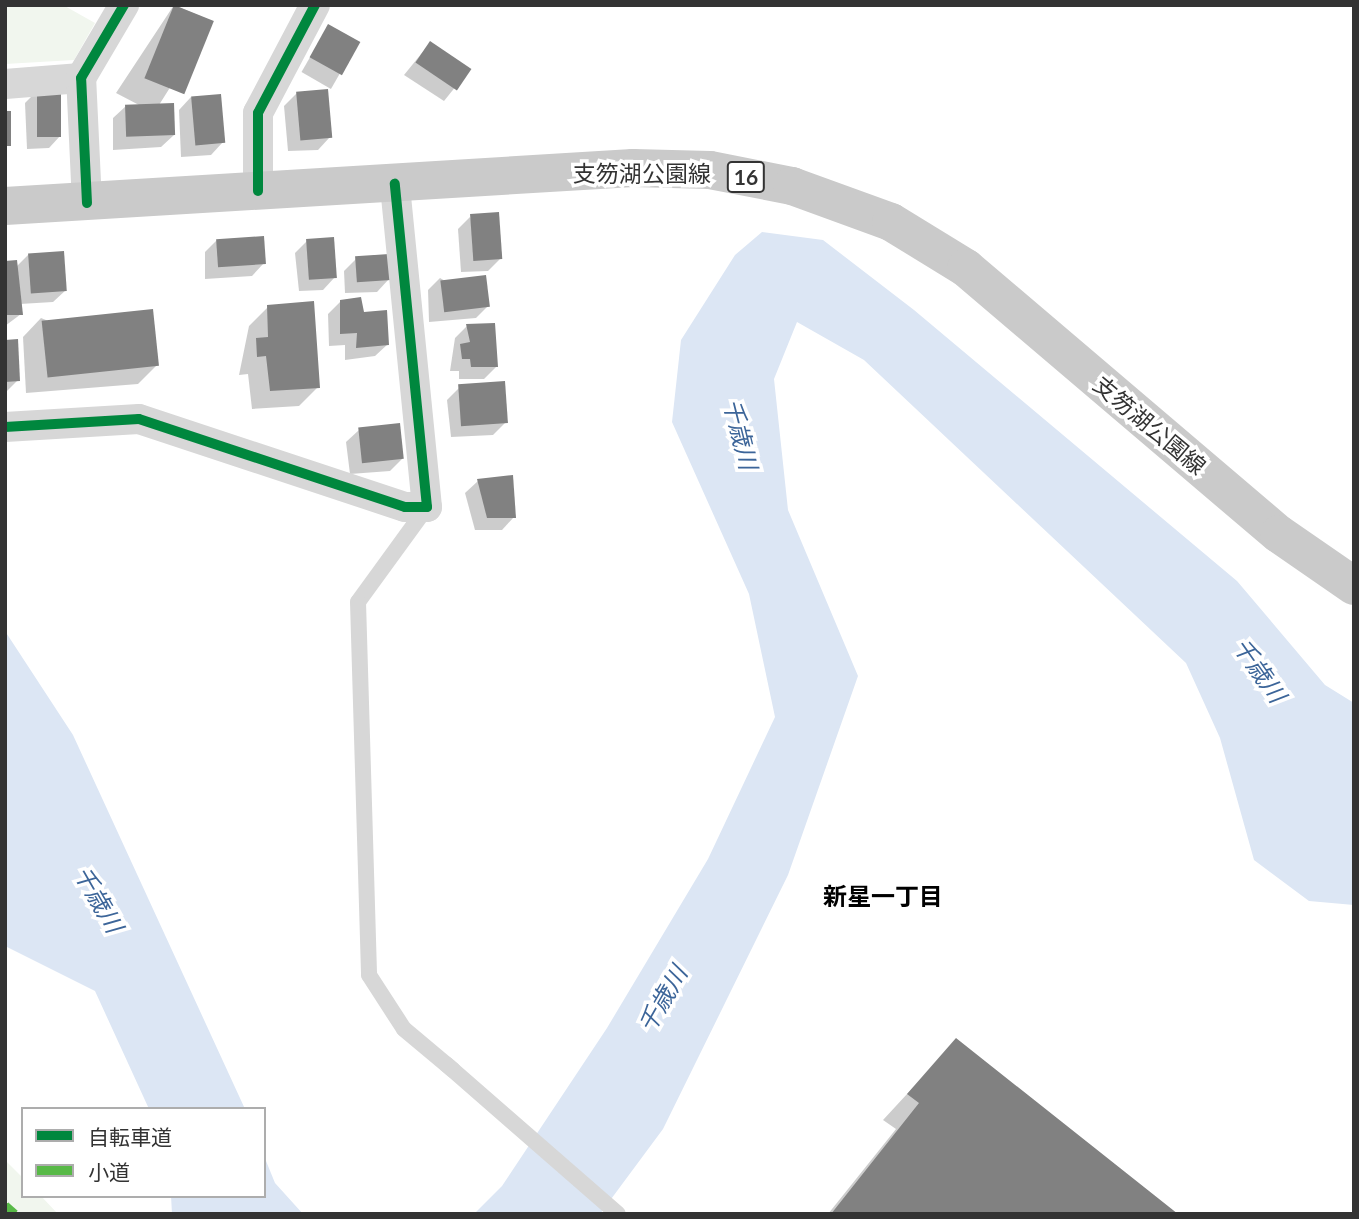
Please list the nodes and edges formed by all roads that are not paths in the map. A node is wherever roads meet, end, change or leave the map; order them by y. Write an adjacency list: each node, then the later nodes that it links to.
1 (315, 5): 6 (street)
2 (112, 9): 3 (street)
3 (81, 78): 4 (street); 7 (street)
4 (5, 83)
5 (395, 184): 6 (main road, 支笏湖公園線 / 16); 10 (street); 11 (main road, 支笏湖公園線 / 16)
6 (258, 191): 7 (main road, 支笏湖公園線 / 16)
7 (87, 203): 8 (main road, 支笏湖公園線 / 16)
8 (5, 206)
9 (5, 427): 10 (street)
10 (427, 507): 12 (lane)
11 (1354, 586)
12 (618, 1214)

